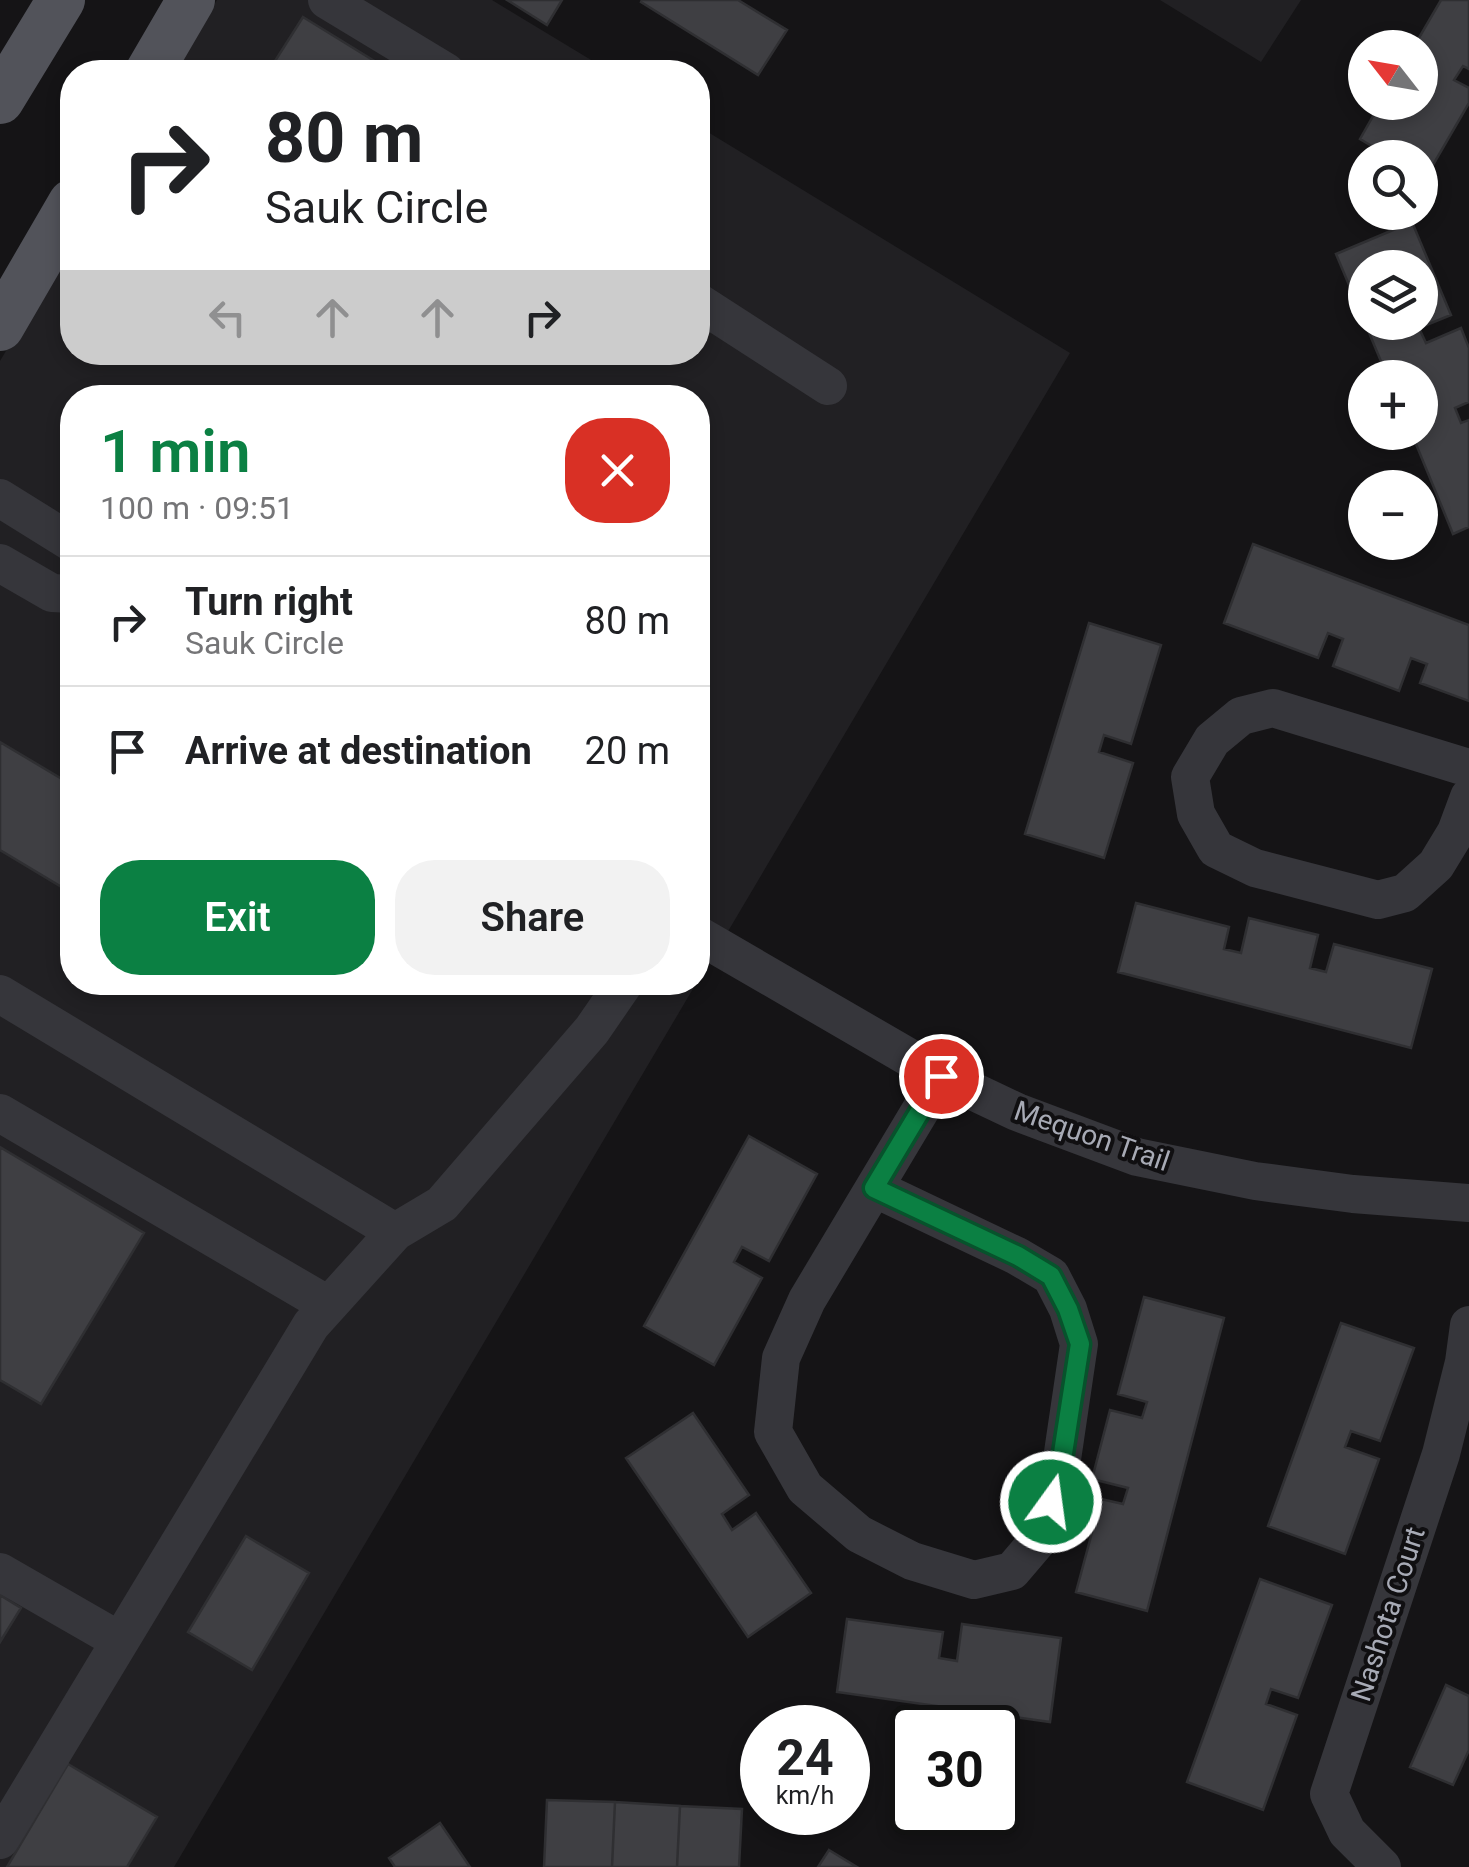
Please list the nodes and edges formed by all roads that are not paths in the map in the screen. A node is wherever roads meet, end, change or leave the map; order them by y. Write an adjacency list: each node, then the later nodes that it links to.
1 (61, 0): 6 (main road)
2 (191, 0): 4 (main road)
3 (327, 0): 5 (street)
4 (156, 60)
5 (426, 60)
6 (0, 100)
7 (60, 224): 9 (main road)
8 (710, 310): 10 (street)
9 (0, 327)
10 (828, 386)
11 (0, 498): 12 (street)
12 (60, 536)
13 (0, 563): 14 (street)
14 (60, 593)
15 (1469, 768): 16 (street)
16 (1469, 797)
17 (710, 942): 20 (street, Mequon Trail)
18 (0, 994): 24 (street)
19 (616, 995): 24 (street)
20 (941, 1076): 22 (street); 23 (street, Mequon Trail)
21 (0, 1113): 25 (street)
22 (874, 1188): 22 (street)
23 (1469, 1203)
24 (395, 1232): 25 (street)
25 (328, 1306): 28 (street)
26 (1468, 1339): 30 (street, Nashota Court)
27 (0, 1572): 28 (street)
28 (120, 1641): 29 (street)
29 (0, 1840)
30 (1382, 1867)

